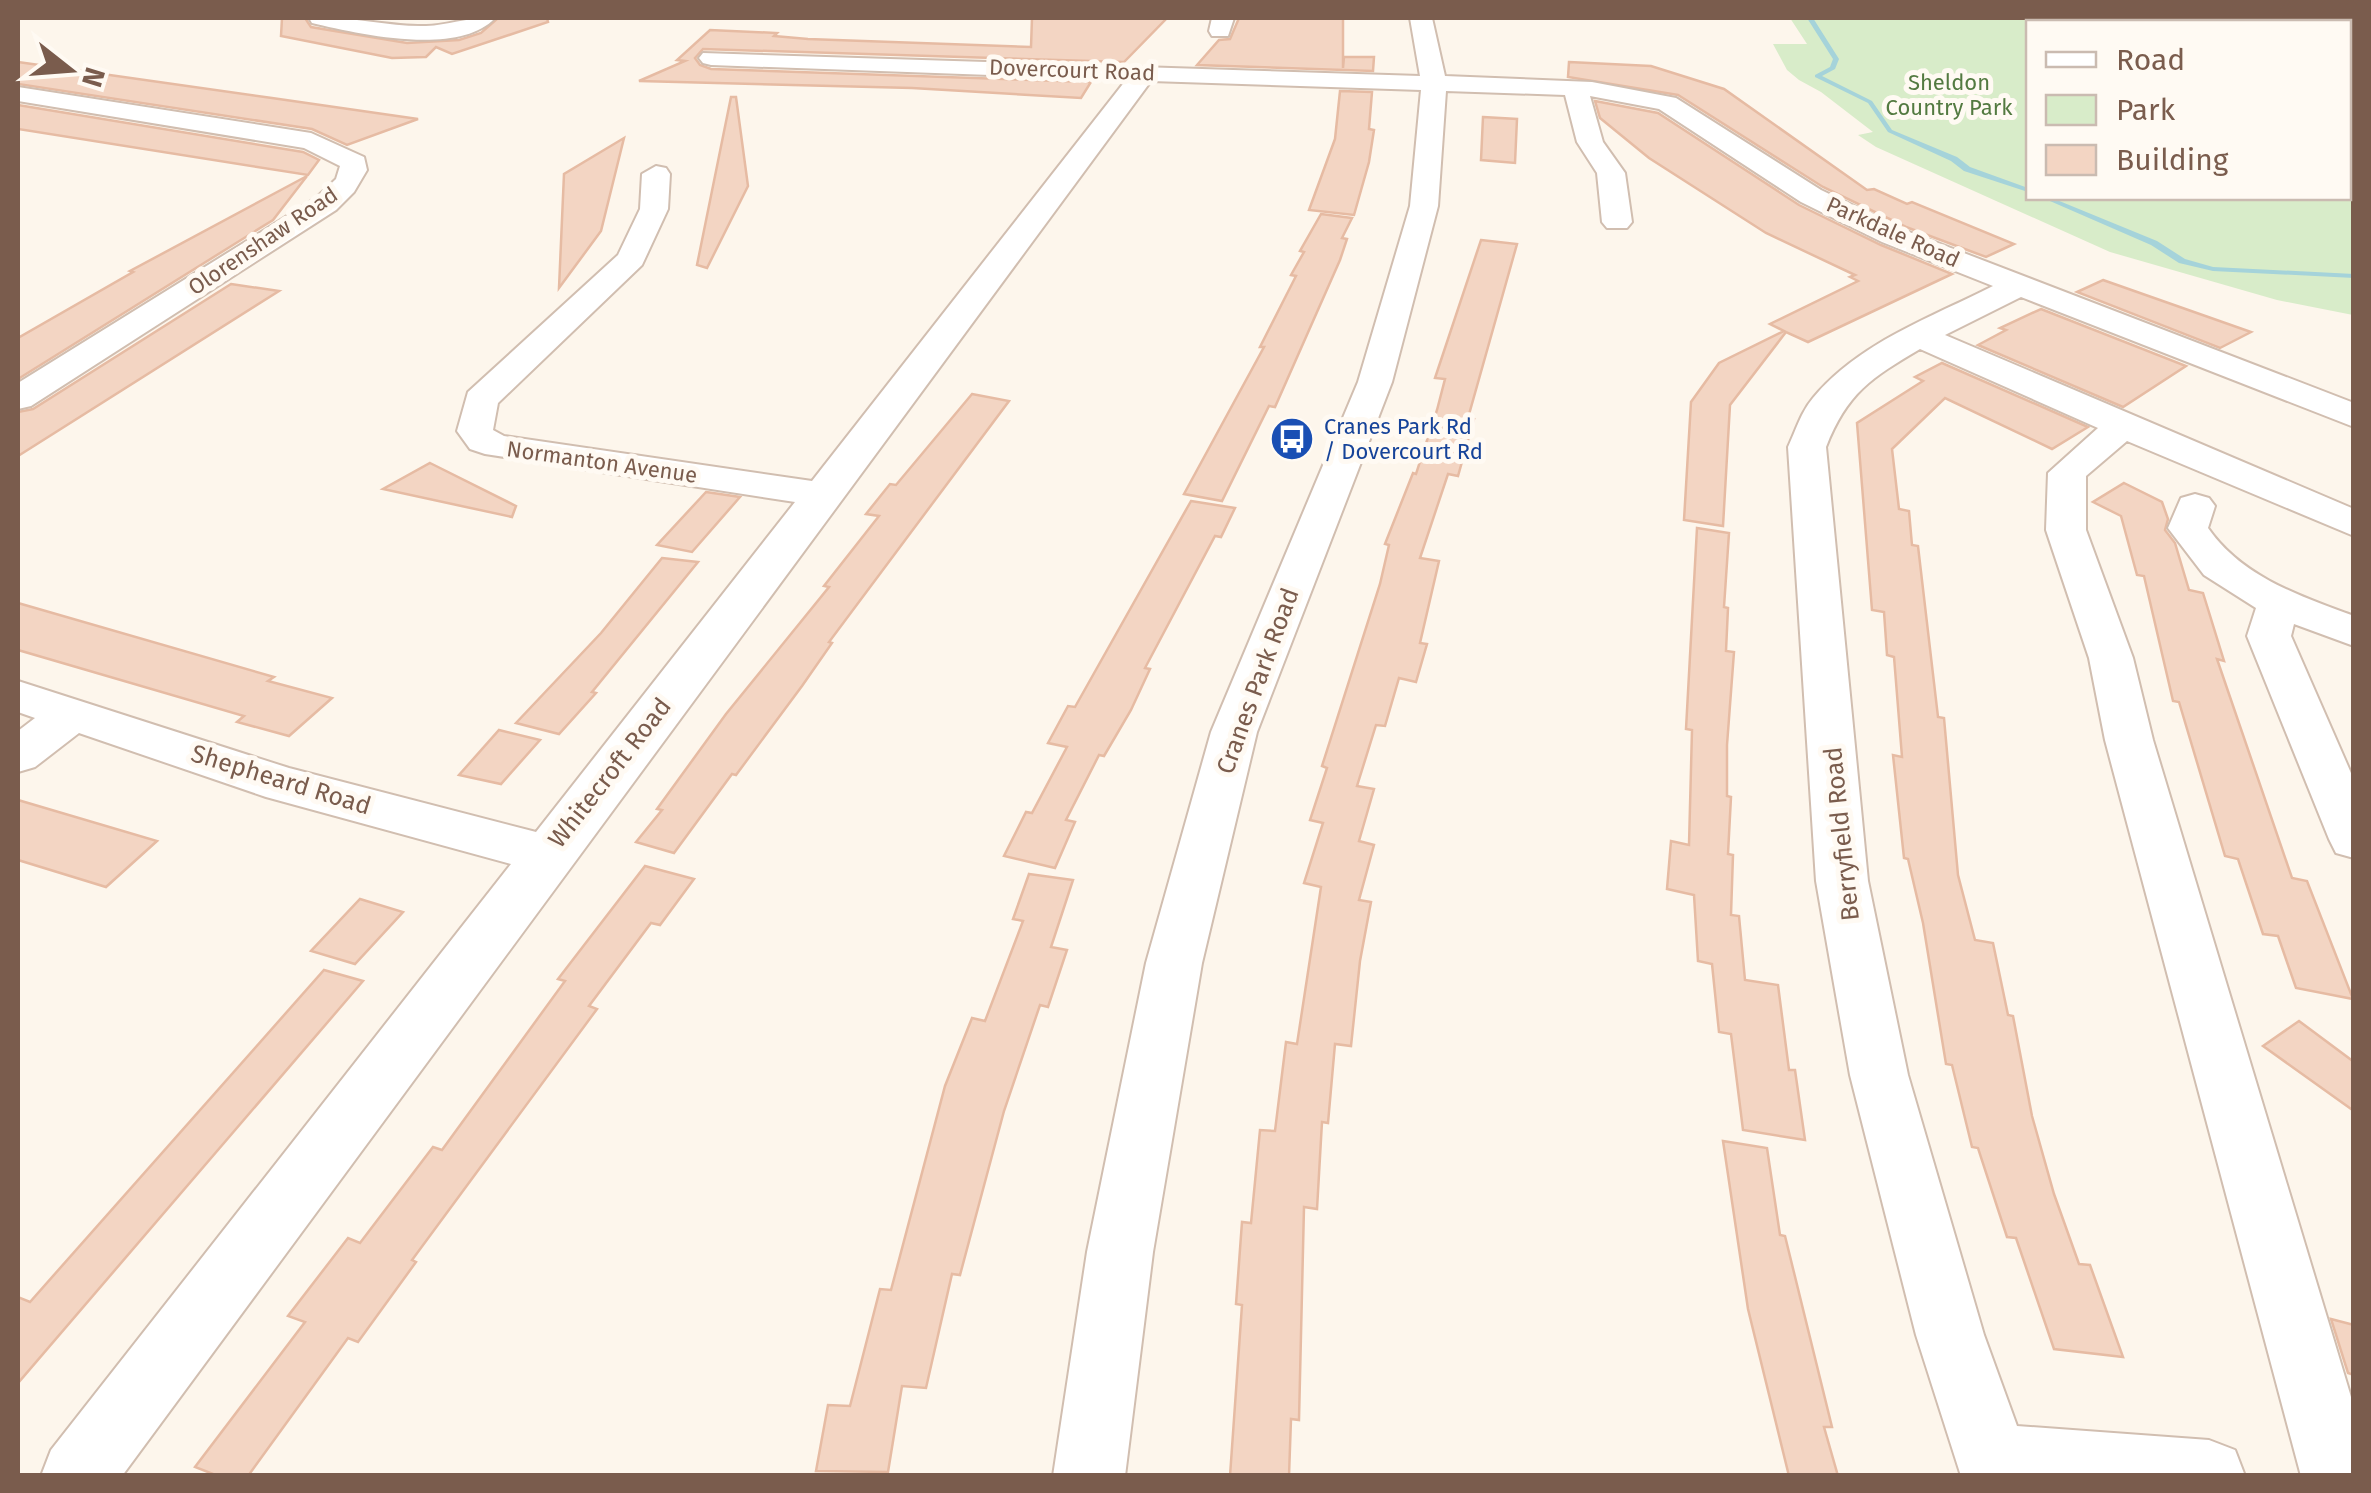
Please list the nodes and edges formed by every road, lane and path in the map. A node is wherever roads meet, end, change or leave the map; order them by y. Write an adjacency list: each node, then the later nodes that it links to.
1 (320, 18): 3 (street)
2 (1422, 18): 6 (street, Cranes Park Road)
3 (476, 22)
4 (711, 58): 5 (street, Dovercourt Road)
5 (1145, 72): 6 (street, Dovercourt Road); 16 (street, Whitecroft Road)
6 (1434, 84): 7 (street, Parkdale Road); 28 (street, Cranes Park Road)
7 (1576, 88): 10 (street); 11 (street, Parkdale Road)
8 (18, 94): 13 (street, Olorenshaw Road)
9 (656, 174): 16 (street, Normanton Avenue)
10 (1617, 222)
11 (2018, 286): 12 (street, Berryfield Road); 14 (street, Parkdale Road)
12 (1922, 337): 15 (street); 26 (street, Berryfield Road)
13 (18, 398)
14 (2354, 416)
15 (2122, 426): 18 (street); 30 (street)
16 (822, 494): 25 (street, Whitecroft Road)
17 (2195, 506): 19 (street)
18 (2354, 524)
19 (2279, 602): 20 (street); 24 (street)
20 (2354, 632)
21 (18, 696): 22 (street, Shepheard Road)
22 (73, 714): 23 (street); 25 (street, Shepheard Road)
23 (18, 755)
24 (2354, 840)
25 (546, 854): 27 (street, Whitecroft Road)
26 (1995, 1468): 29 (street)
27 (78, 1476)
28 (1090, 1476)
29 (2209, 1476)
30 (2338, 1476)

